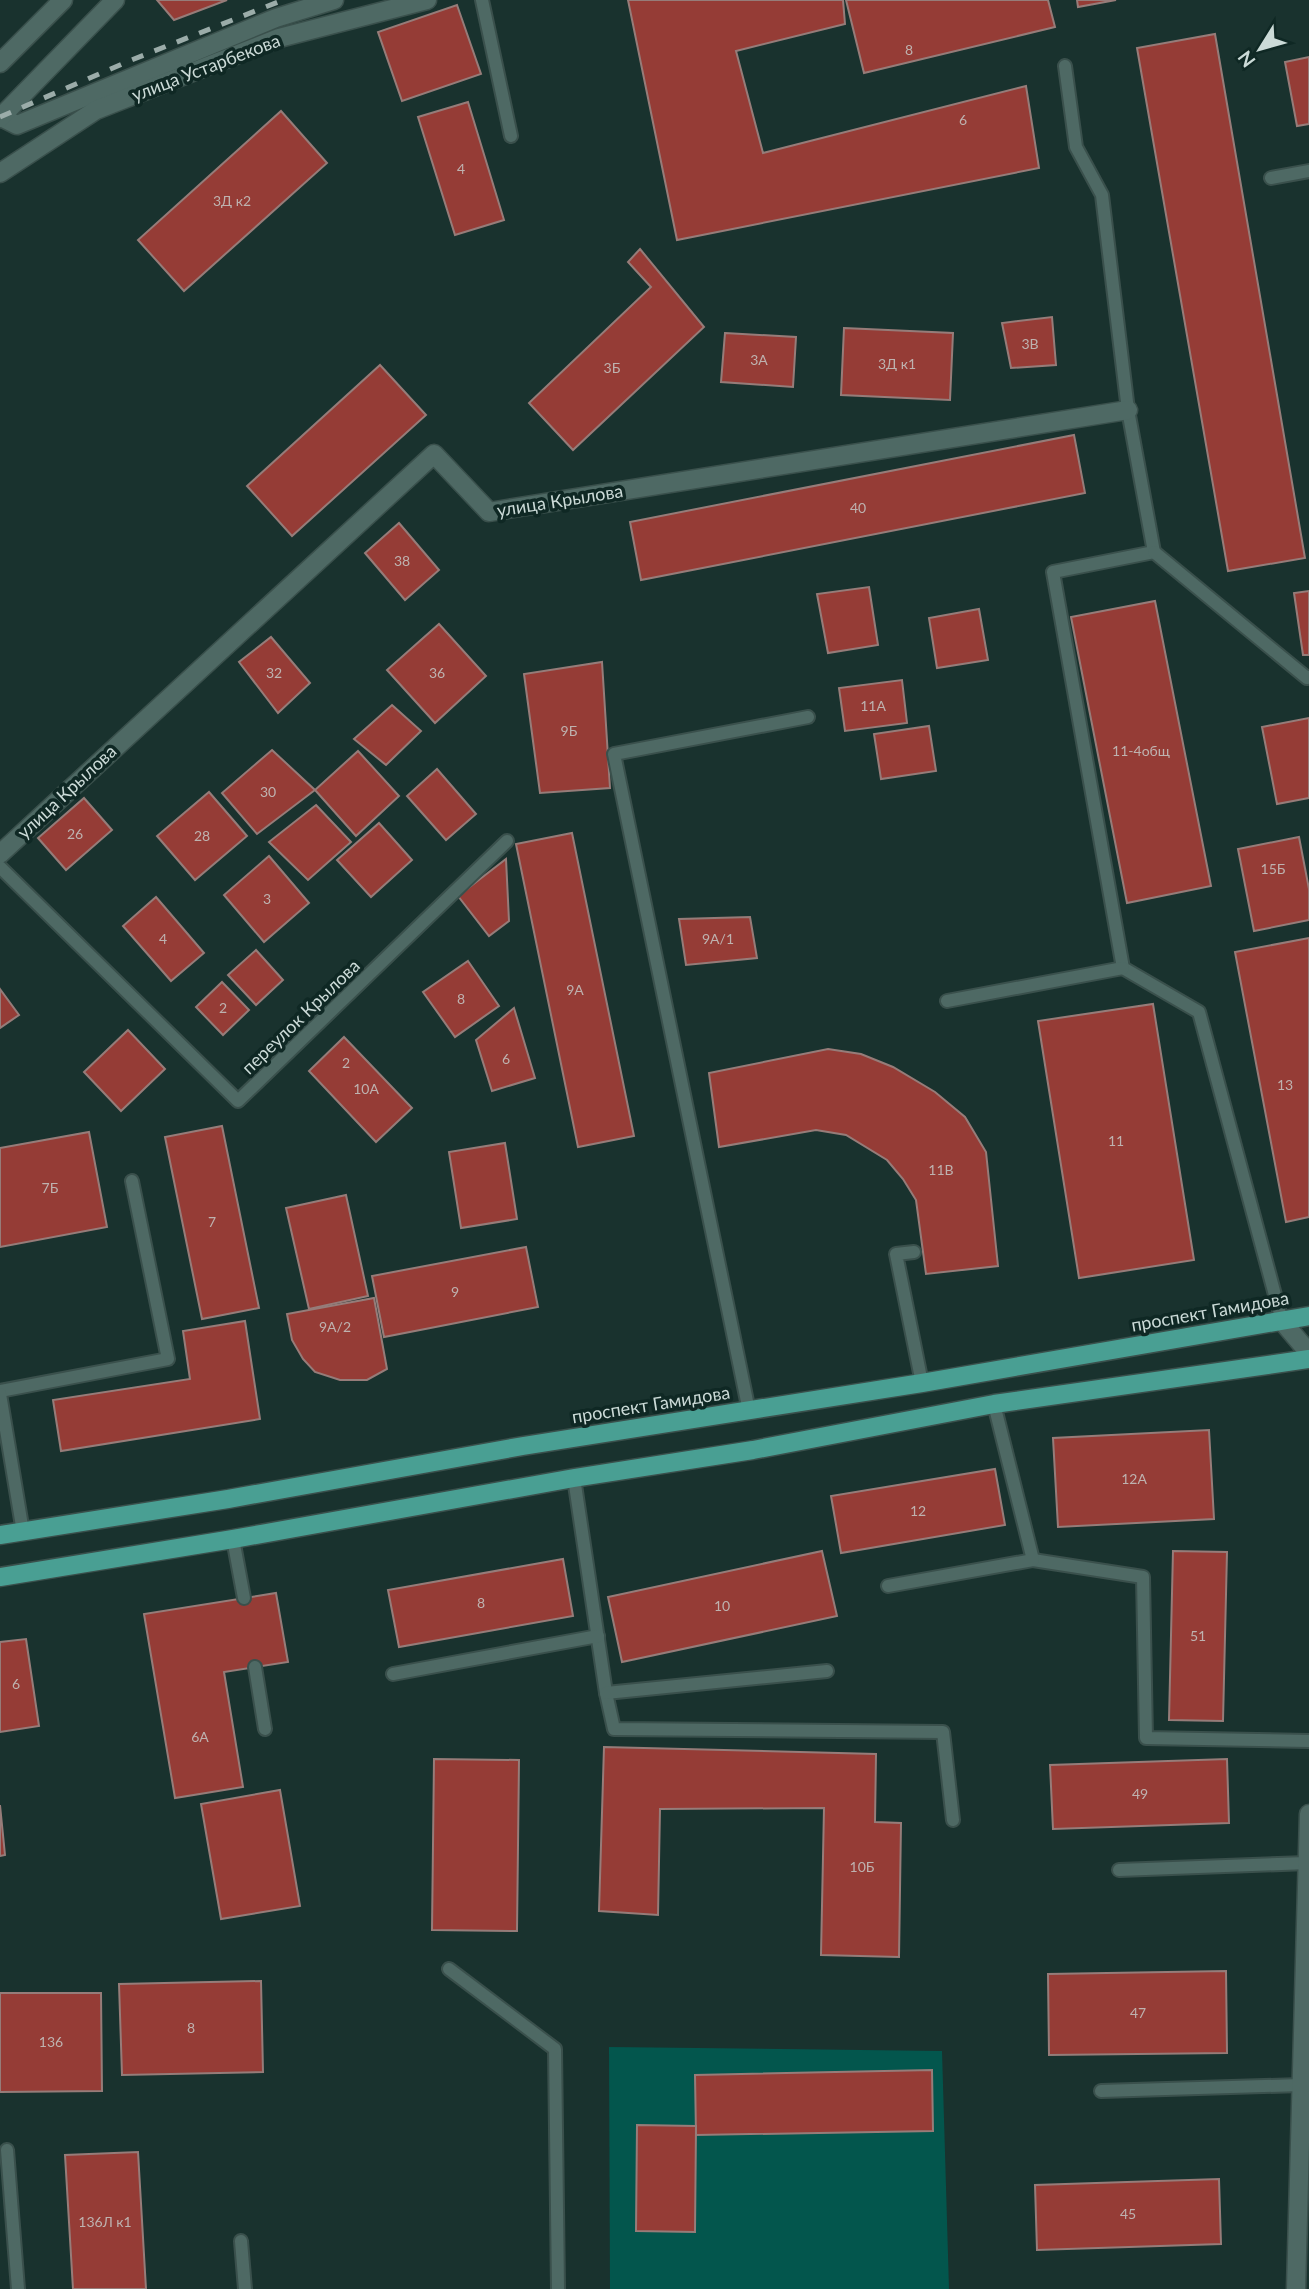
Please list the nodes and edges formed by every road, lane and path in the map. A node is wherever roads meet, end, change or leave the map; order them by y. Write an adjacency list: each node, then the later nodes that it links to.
1 (63, 0): 6 (street)
2 (115, 0): 8 (street)
3 (334, 0): 8 (street)
4 (427, 0): 11 (street, улица Устарбекова)
5 (482, 0): 9 (lane)
6 (0, 63)
7 (1065, 66): 13 (lane)
8 (4, 119)
9 (510, 136)
10 (1309, 171): 12 (lane)
11 (0, 173)
12 (1271, 178)
13 (1128, 410): 14 (lane); 18 (street, улица Крылова)
14 (1154, 552): 15 (lane); 20 (lane)
15 (1309, 677)
16 (808, 717): 31 (lane)
17 (507, 841): 19 (lane, переулок Крылова)
18 (0, 855)
19 (0, 867)
20 (1123, 968): 21 (lane); 25 (lane)
21 (947, 1001)
22 (132, 1181): 29 (lane)
23 (914, 1252): 28 (lane)
24 (1309, 1315): 25 (main road, проспект Гамидова)
25 (1282, 1321): 26 (street); 28 (main road, проспект Гамидова)
26 (1309, 1353)
27 (1309, 1359): 30 (main road)
28 (922, 1383): 31 (main road, проспект Гамидова)
29 (0, 1392): 33 (lane)
30 (994, 1404): 32 (main road); 36 (lane)
31 (749, 1411): 33 (main road, проспект Гамидова)
32 (574, 1478): 35 (main road); 40 (lane)
33 (23, 1532): 34 (main road, проспект Гамидова)
34 (0, 1535)
35 (233, 1538): 37 (main road); 39 (lane)
36 (1033, 1560): 38 (lane); 46 (lane)
37 (0, 1577)
38 (888, 1586)
39 (244, 1598)
40 (598, 1636): 43 (lane); 44 (lane)
41 (255, 1667): 45 (lane)
42 (827, 1671): 44 (lane)
43 (393, 1674)
44 (606, 1693): 48 (lane)
45 (265, 1729)
46 (1309, 1741)
47 (1309, 1814): 49 (street)
48 (953, 1820)
49 (1307, 1863): 50 (lane); 51 (street)
50 (1119, 1870)
51 (1307, 1909): 53 (street)
52 (449, 1969): 59 (lane)
53 (1301, 2085): 54 (lane); 60 (street)
54 (1101, 2091)
55 (8, 2150): 57 (lane)
56 (241, 2241): 58 (lane)
57 (18, 2289)
58 (245, 2289)
59 (558, 2289)
60 (1296, 2289)

